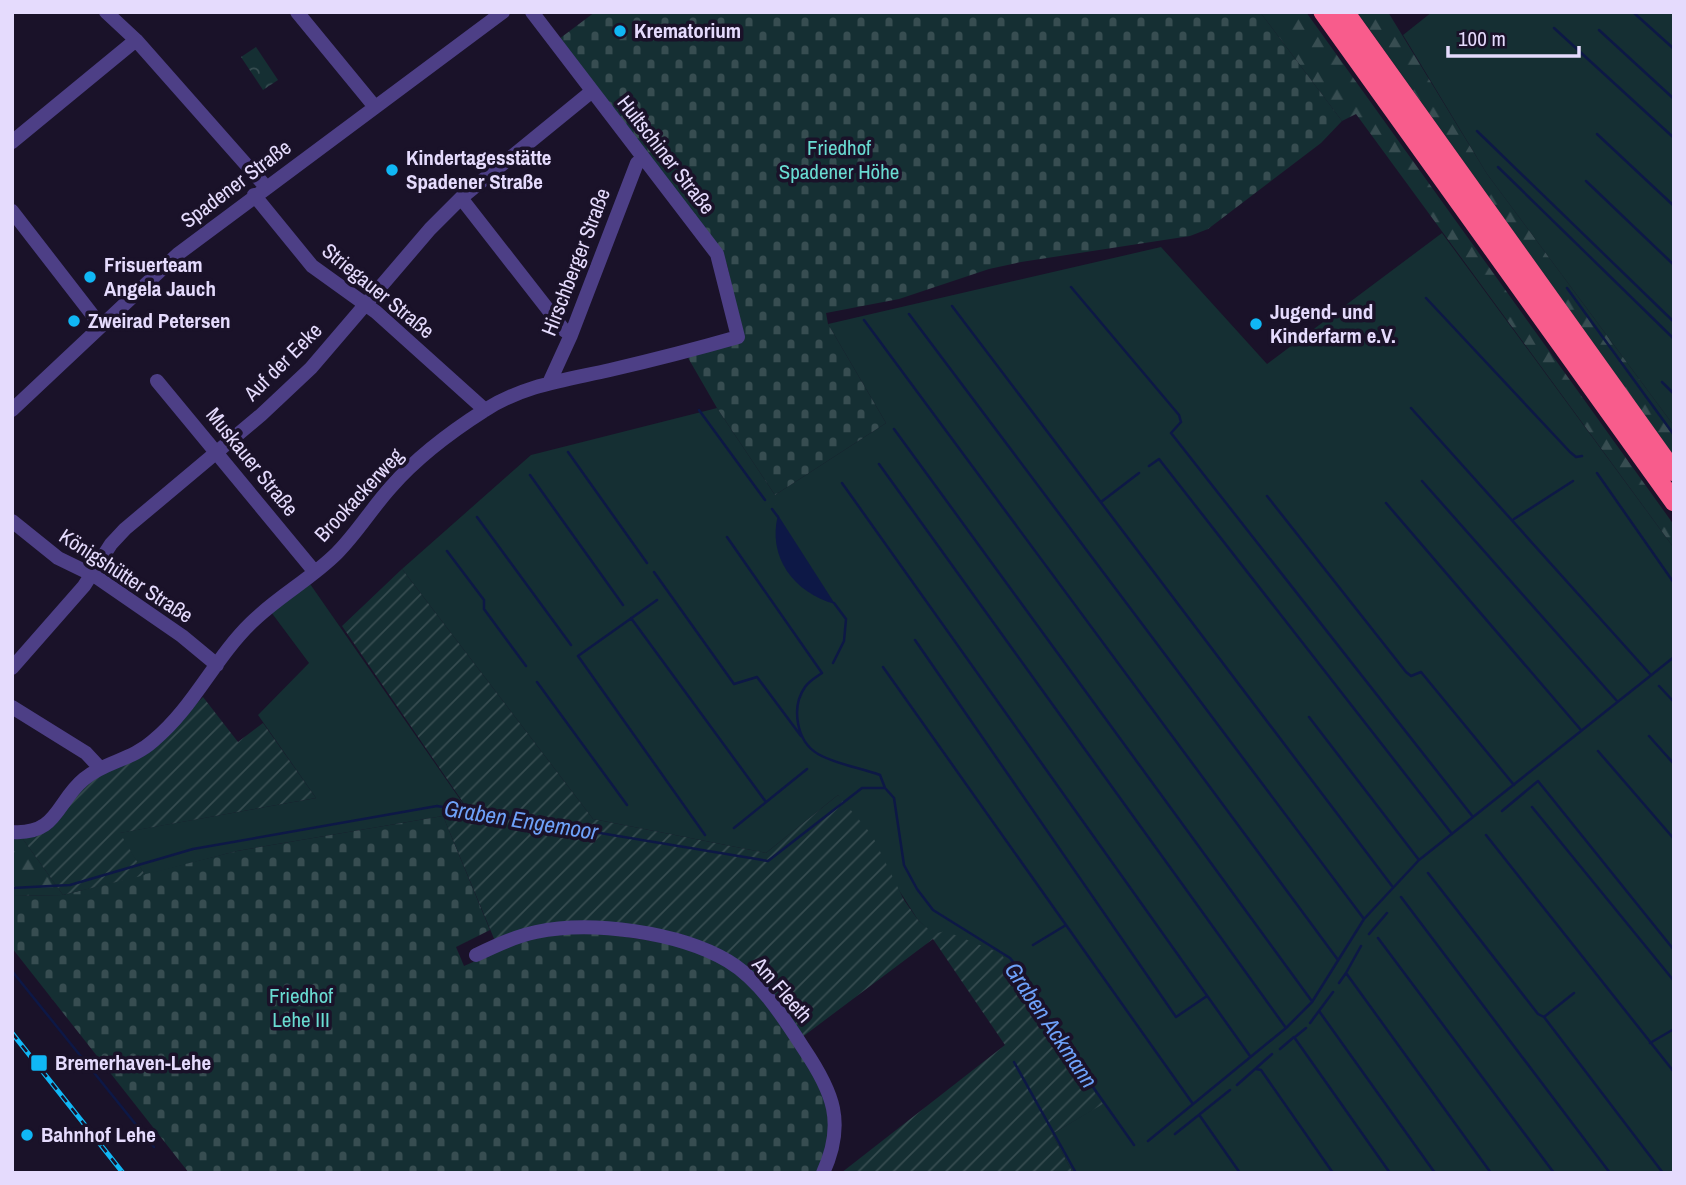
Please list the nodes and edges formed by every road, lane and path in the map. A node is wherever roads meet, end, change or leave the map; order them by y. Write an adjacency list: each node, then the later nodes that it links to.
1 (106, 12): 7 (street, Striegauer Straße)
2 (297, 12): 9 (street)
3 (503, 12): 9 (street, Spadener Straße)
4 (532, 12): 8 (street, Hultschiner Straße)
5 (1323, 12): 25 (highway)
6 (1345, 12): 24 (highway)
7 (136, 40): 10 (street); 12 (street, Striegauer Straße)
8 (591, 92): 11 (street, Hultschiner Straße); 13 (street, Auf der Eeke)
9 (375, 107): 12 (street, Spadener Straße)
10 (12, 142)
11 (643, 159): 17 (street, Hirschberger Straße); 18 (street, Hultschiner Straße)
12 (260, 191): 15 (street, Striegauer Straße); 16 (street, Spadener Straße)
13 (461, 198): 15 (street, Auf der Eeke); 17 (street)
14 (12, 211): 16 (street)
15 (365, 307): 22 (street, Striegauer Straße); 23 (street, Auf der Eeke)
16 (101, 326): 21 (street, Spadener Straße)
17 (571, 335): 20 (street, Hirschberger Straße)
18 (738, 337): 20 (street, Brookackerweg)
19 (157, 381): 23 (street, Muskauer Straße)
20 (550, 381): 22 (street, Brookackerweg)
21 (12, 410)
22 (485, 410): 27 (street, Brookackerweg)
23 (217, 451): 27 (street, Muskauer Straße); 28 (street, Auf der Eeke)
24 (1674, 472)
25 (1674, 502)
26 (12, 521): 28 (street, Königshütter Straße)
27 (314, 571): 29 (street, Brookackerweg)
28 (90, 573): 29 (street, Königshütter Straße); 30 (street, Auf der Eeke)
29 (217, 665): 32 (street, Brookackerweg)
30 (12, 668)
31 (12, 707): 32 (street)
32 (100, 768): 33 (street, Brookackerweg)
33 (12, 832)
34 (476, 955): 35 (street, Am Fleeth)
35 (823, 1173)

